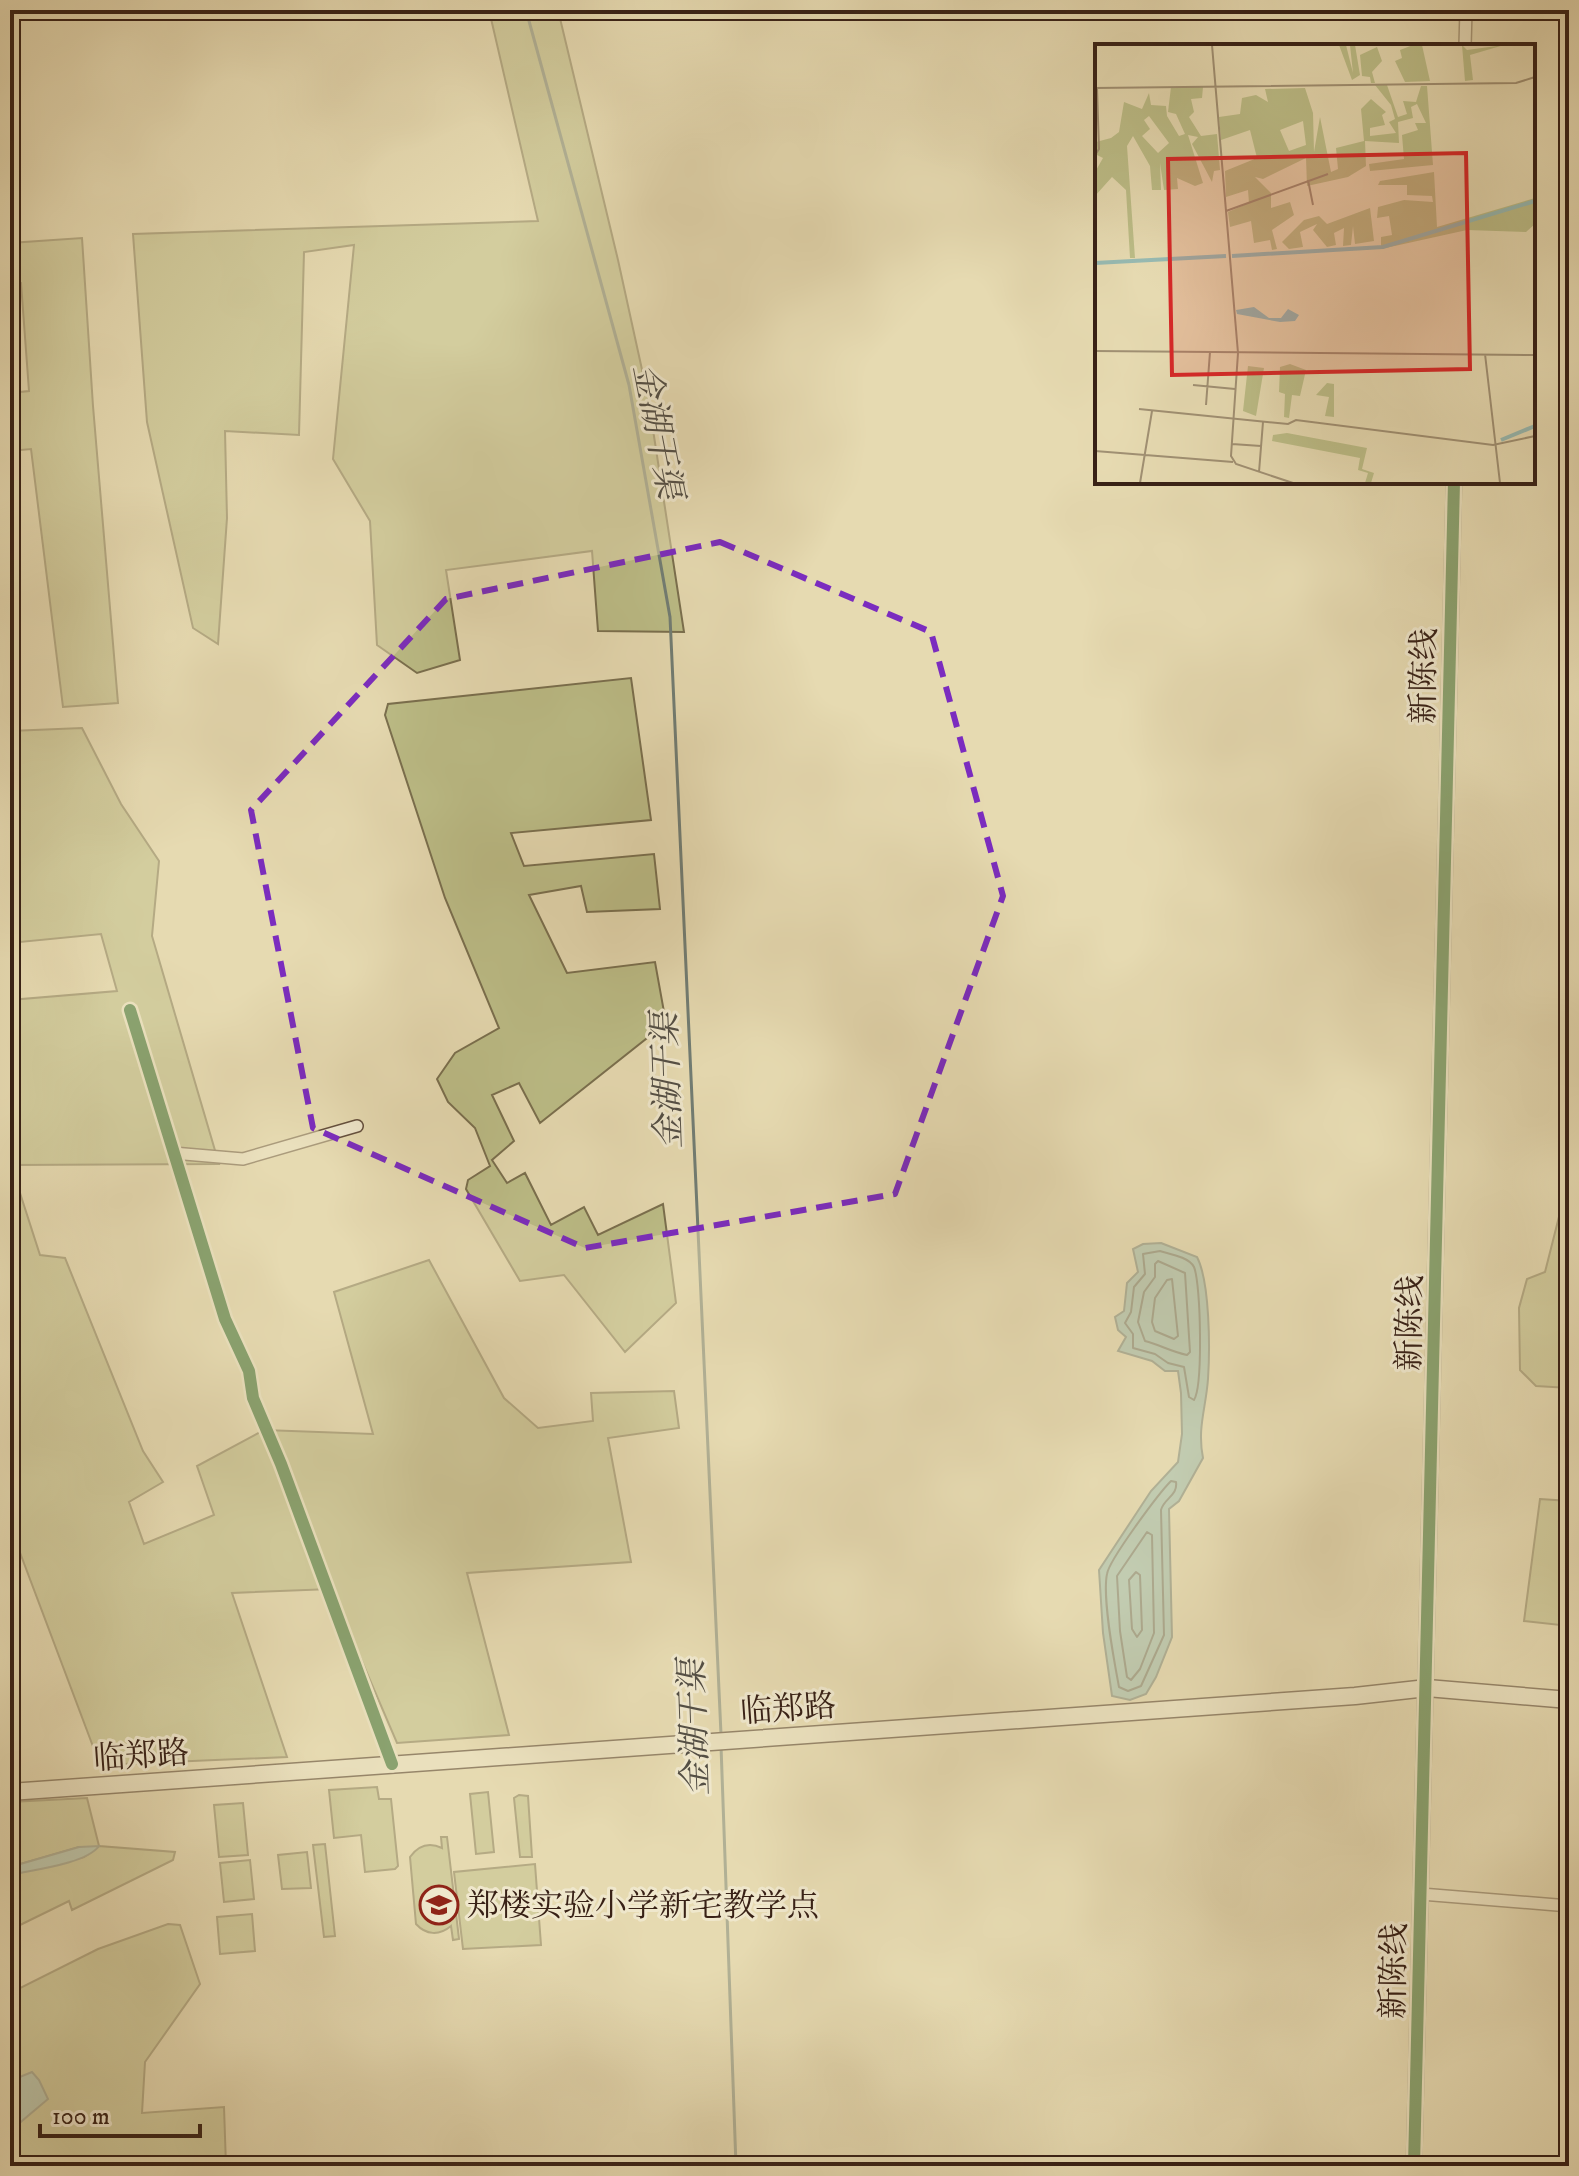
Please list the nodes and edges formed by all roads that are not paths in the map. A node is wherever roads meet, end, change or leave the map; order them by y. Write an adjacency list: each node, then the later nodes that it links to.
1 (1466, 10): 2 (street)
2 (1465, 44)
3 (1454, 484): 7 (street, 新陈线)
4 (130, 1010): 6 (street)
5 (357, 1126): 6 (street)
6 (173, 1153): 9 (street)
7 (1427, 1688): 8 (main road, 临郑路); 9 (main road, 临郑路); 11 (street, 新陈线)
8 (1569, 1700)
9 (392, 1764): 10 (main road, 临郑路)
10 (10, 1792)
11 (1421, 1894): 12 (street); 13 (street, 新陈线)
12 (1569, 1906)
13 (1414, 2166)

